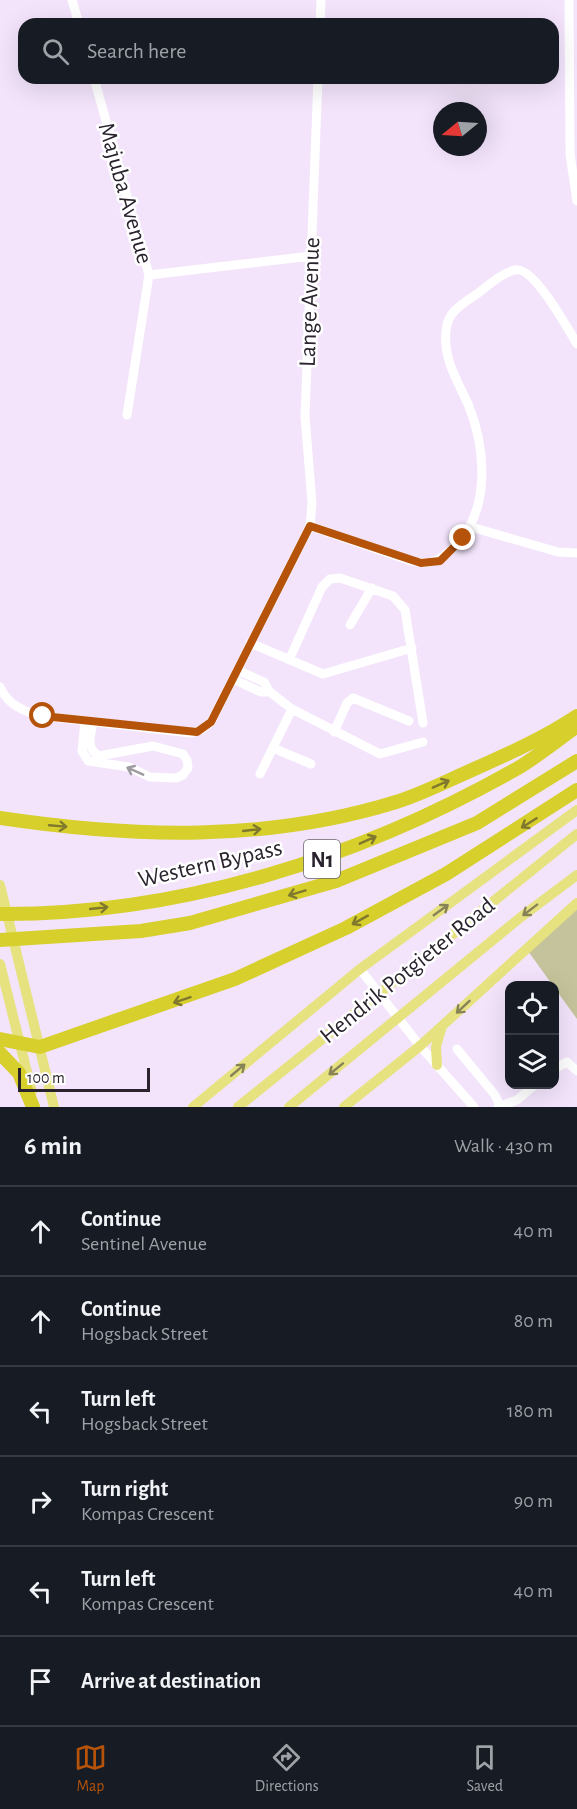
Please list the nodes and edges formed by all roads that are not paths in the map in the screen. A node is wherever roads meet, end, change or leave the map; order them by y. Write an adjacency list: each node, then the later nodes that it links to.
1 (72, 0): 4 (street)
2 (321, 0): 5 (street)
3 (569, 0): 8 (street)
4 (77, 18)
5 (320, 18)
6 (96, 84): 10 (street, Majuba Avenue)
7 (318, 84): 9 (street, Lange Avenue)
8 (577, 201)
9 (311, 256): 10 (street); 13 (street, Lange Avenue)
10 (149, 275): 12 (street, Majuba Avenue)
11 (577, 344): 14 (street)
12 (127, 415)
13 (310, 526): 14 (street); 18 (street)
14 (471, 526): 15 (street)
15 (577, 553)
16 (372, 588): 17 (street); 19 (street); 20 (street)
17 (350, 625)
18 (250, 643): 20 (street); 21 (street)
19 (411, 648): 20 (street); 27 (street)
20 (289, 660)
21 (235, 674): 23 (street); 25 (street)
22 (0, 687): 25 (street)
23 (292, 709): 29 (street); 31 (street)
24 (577, 716): 37 (highway, one-way to 24)
25 (89, 721): 25 (street, one-way to 25)
26 (409, 721): 29 (street)
27 (423, 723)
28 (577, 726): 42 (highway, Western Bypass / N1, one-way to 28)
29 (334, 732): 30 (street)
30 (423, 742)
31 (273, 748): 33 (street); 34 (street)
32 (577, 761): 43 (highway, Western Bypass / N1, one-way to 43)
33 (311, 764)
34 (260, 774)
35 (577, 790): 50 (highway, one-way to 50)
36 (577, 810): 45 (main road, one-way to 36)
37 (0, 818)
38 (577, 834): 64 (main road, Hendrik Potgieter Road)
39 (577, 875): 65 (main road, Hendrik Potgieter Road, one-way to 65)
40 (0, 885): 50 (main road)
41 (577, 903): 46 (main road, one-way to 46)
42 (0, 914)
43 (0, 940)
44 (0, 964): 48 (main road)
45 (360, 969): 49 (street); 63 (main road, one-way to 45)
46 (442, 1026): 49 (main road); 53 (main road)
47 (0, 1039): 48 (highway)
48 (21, 1044): 50 (highway); 60 (main road)
49 (420, 1046): 53 (street); 66 (main road)
50 (40, 1047): 57 (main road)
51 (457, 1049): 59 (street)
52 (0, 1053): 60 (highway)
53 (437, 1065): 58 (street)
54 (559, 1067): 55 (street)
55 (577, 1071)
56 (531, 1089): 59 (street)
57 (50, 1095): 61 (main road); 62 (main road)
58 (472, 1106)
59 (503, 1106)
60 (34, 1107)
61 (54, 1107)
62 (58, 1107)
63 (194, 1107)
64 (238, 1107)
65 (289, 1107)
66 (344, 1107)

